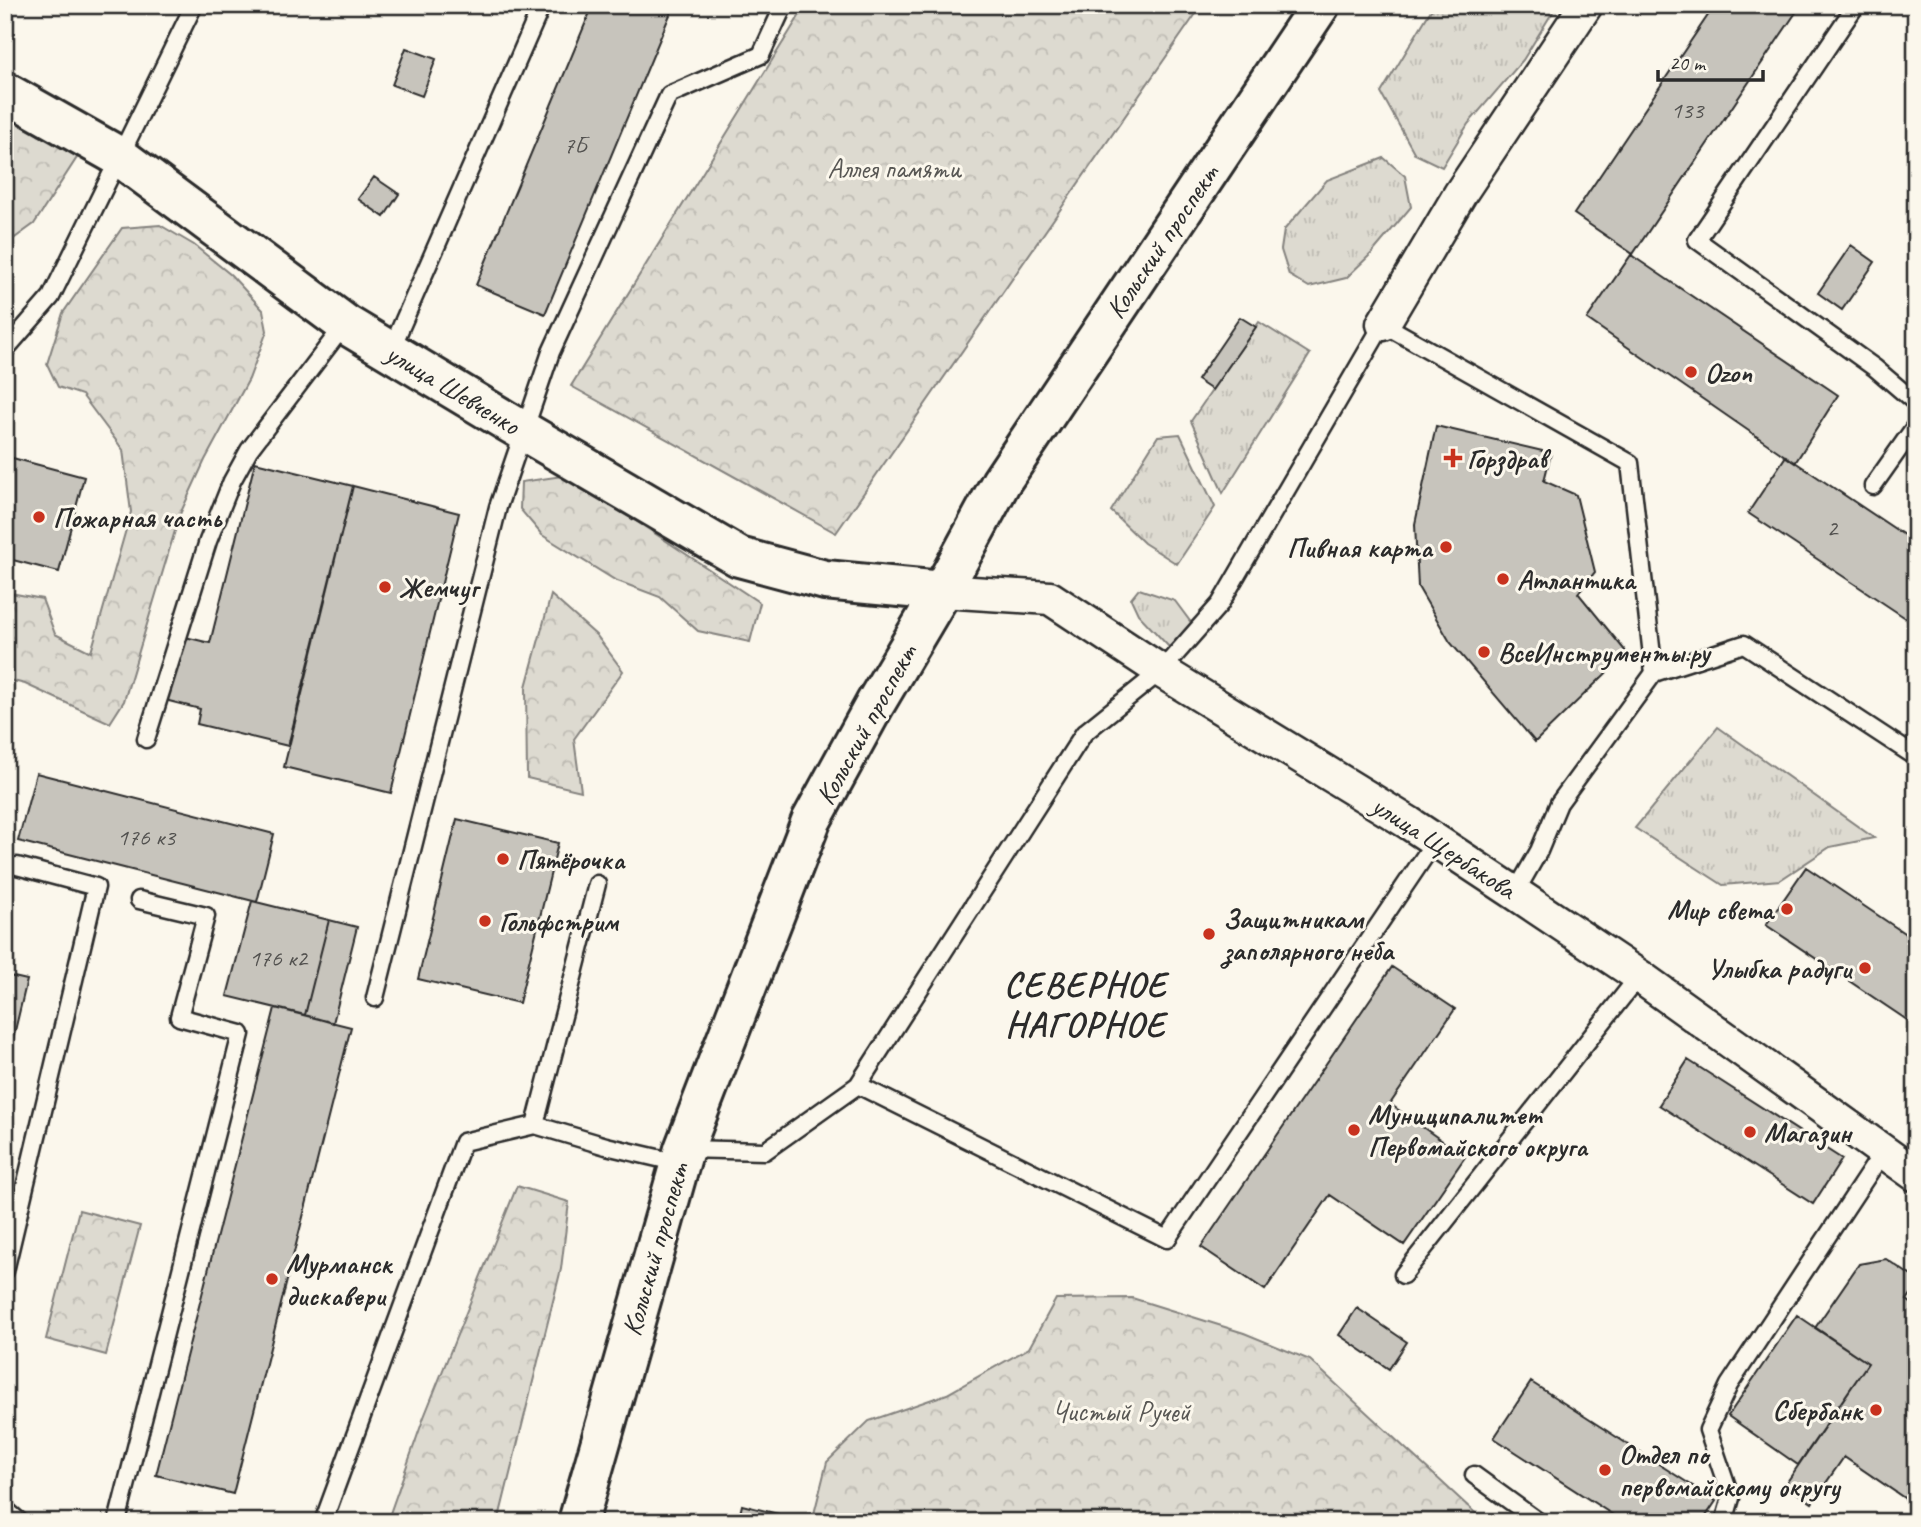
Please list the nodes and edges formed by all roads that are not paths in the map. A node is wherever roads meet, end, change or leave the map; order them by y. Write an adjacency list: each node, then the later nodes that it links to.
1 (194, 5): 8 (lane)
2 (542, 5): 12 (lane)
3 (784, 5): 15 (lane)
4 (1320, 5): 17 (main road, Кольский проспект)
5 (1586, 5): 10 (street)
6 (1856, 5): 13 (lane)
7 (5, 92): 8 (main road, улица Шевченко)
8 (120, 157): 9 (main road, улица Шевченко); 11 (lane)
9 (345, 324): 12 (main road, улица Шевченко); 20 (lane)
10 (1383, 324): 18 (lane); 19 (lane)
11 (5, 350)
12 (390, 352): 15 (main road, улица Шевченко)
13 (1916, 403)
14 (1916, 425): 16 (lane)
15 (524, 431): 17 (main road, улица Шевченко); 28 (lane)
16 (1873, 486)
17 (942, 591): 18 (street, улица Щербакова); 32 (main road, Кольский проспект)
18 (1161, 671): 22 (street, улица Щербакова); 29 (lane)
19 (1654, 673): 21 (lane); 25 (lane)
20 (146, 739)
21 (1916, 757)
22 (1435, 841): 25 (street, улица Щербакова); 29 (lane)
23 (17, 866): 34 (lane)
24 (597, 884): 30 (lane)
25 (1516, 893): 27 (street, улица Щербакова)
26 (139, 900): 39 (lane)
27 (1639, 976): 31 (street, улица Щербакова); 35 (lane)
28 (375, 998)
29 (858, 1085): 32 (lane)
30 (535, 1125): 32 (lane); 40 (lane)
31 (1883, 1152): 33 (street, улица Щербакова); 43 (lane)
32 (682, 1156): 41 (main road, Кольский проспект)
33 (1916, 1175)
34 (5, 1270)
35 (1403, 1275)
36 (1474, 1475): 42 (lane)
37 (5, 1509): 38 (lane)
38 (20, 1522)
39 (117, 1522)
40 (323, 1522)
41 (578, 1522)
42 (1539, 1522)
43 (1724, 1522)

